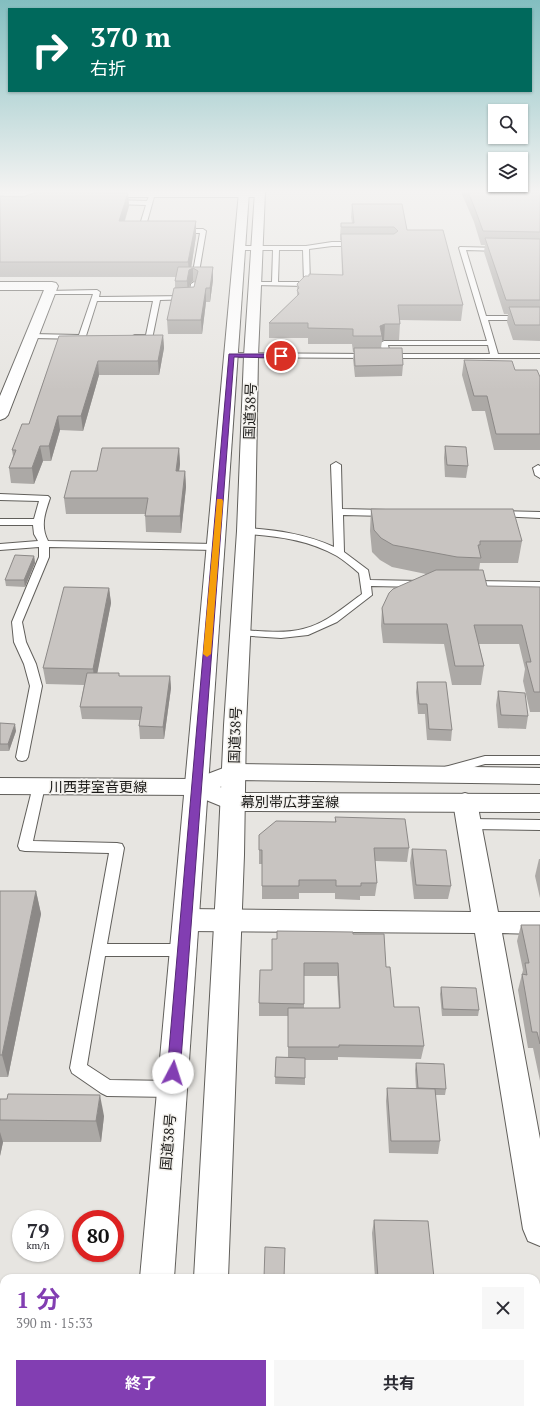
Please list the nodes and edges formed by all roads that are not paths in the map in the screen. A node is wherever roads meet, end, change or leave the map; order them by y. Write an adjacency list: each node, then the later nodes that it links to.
1 (198, 258): 7 (lane)
2 (238, 258): 20 (main road, 国道38号)
3 (256, 258): 9 (main road, 国道38号)
4 (276, 258): 10 (lane)
5 (306, 258): 10 (lane)
6 (465, 258): 15 (lane)
7 (196, 272)
8 (194, 284): 13 (lane)
9 (255, 284): 10 (lane); 21 (main road, 国道38号)
10 (275, 284)
11 (0, 286): 12 (main road)
12 (49, 292): 14 (lane); 17 (main road)
13 (157, 298): 14 (lane); 18 (lane)
14 (96, 299): 17 (lane)
15 (484, 318): 16 (lane); 19 (lane)
16 (540, 318)
17 (32, 336): 25 (main road)
18 (127, 337)
19 (491, 343): 22 (lane); 23 (lane)
20 (232, 355): 21 (lane); 37 (main road, 国道38号)
21 (251, 356): 22 (lane); 34 (main road, 国道38号)
22 (387, 356): 23 (lane)
23 (495, 356): 24 (lane)
24 (540, 356)
25 (0, 415)
26 (336, 465): 28 (lane)
27 (0, 497): 33 (lane)
28 (338, 512): 29 (lane); 38 (lane)
29 (392, 513)
30 (486, 514): 31 (lane)
31 (540, 515)
32 (0, 522): 33 (lane)
33 (38, 522): 35 (lane)
34 (246, 531): 38 (lane); 43 (main road, 国道38号)
35 (44, 544): 36 (lane); 37 (lane); 44 (lane)
36 (0, 547)
37 (216, 547): 51 (main road, 国道38号)
38 (339, 553): 39 (lane)
39 (366, 583): 40 (lane); 43 (lane)
40 (429, 584)
41 (461, 584): 42 (lane)
42 (540, 585)
43 (240, 633): 46 (main road, 国道38号)
44 (22, 757)
45 (540, 760): 47 (lane)
46 (234, 772): 47 (main road, 幕別帯広芽室線); 51 (main road, 幕別帯広芽室線); 52 (main road, 国道38号)
47 (433, 775): 48 (main road, 幕別帯広芽室線)
48 (540, 776)
49 (0, 786): 50 (main road, 川西芽室音更線)
50 (39, 786): 51 (main road, 川西芽室音更線); 60 (lane)
51 (197, 787): 52 (main road, 幕別帯広芽室線); 56 (main road, 国道38号)
52 (233, 802): 54 (main road, 幕別帯広芽室線); 57 (main road, 国道38号)
53 (540, 803): 54 (main road, 幕別帯広芽室線)
54 (466, 813): 55 (lane); 58 (main road)
55 (540, 825)
56 (186, 920): 57 (main road); 61 (main road, 国道38号)
57 (228, 921): 58 (main road); 65 (main road, 国道38号)
58 (486, 923): 59 (main road); 63 (main road)
59 (540, 923)
60 (99, 950): 61 (lane); 62 (lane)
61 (184, 950): 62 (main road, 国道38号)
62 (172, 1089): 64 (main road, 国道38号)
63 (540, 1230)
64 (157, 1274)
65 (210, 1274)

